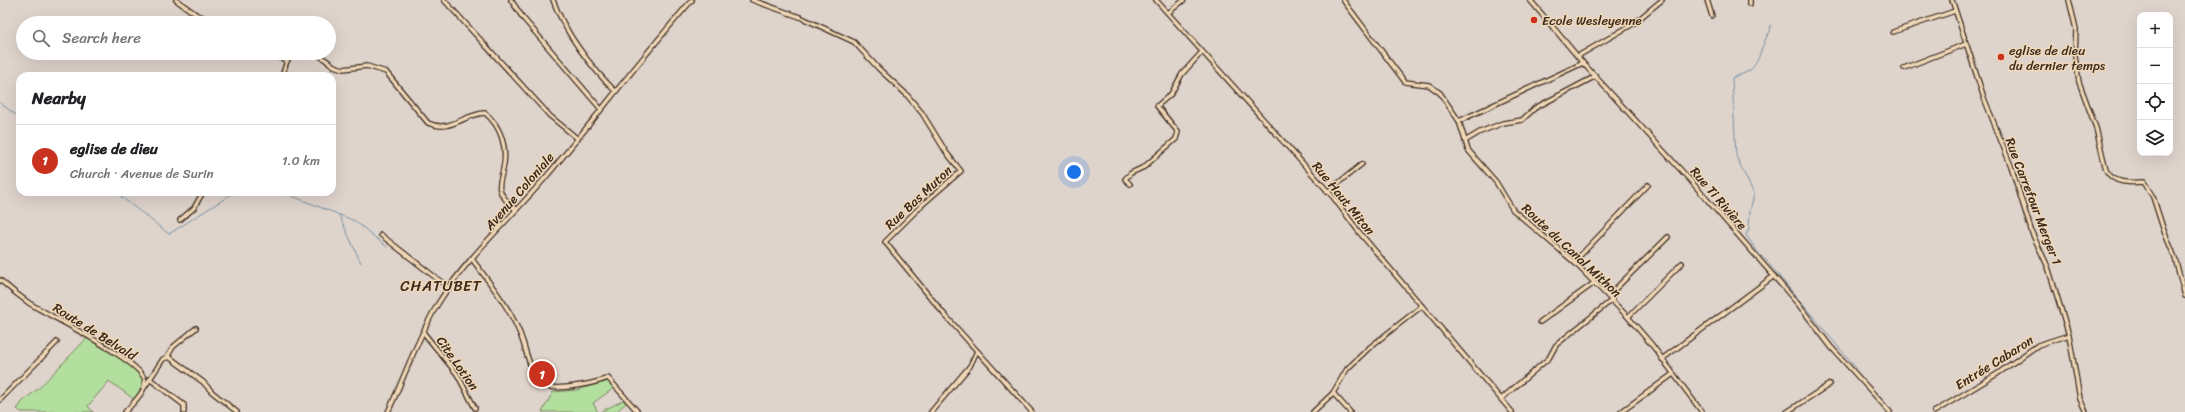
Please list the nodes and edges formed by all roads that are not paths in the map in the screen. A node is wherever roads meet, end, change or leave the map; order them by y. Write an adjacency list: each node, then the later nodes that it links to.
1 (176, 0): 17 (street)
2 (444, 0): 32 (street)
3 (511, 0): 30 (street)
4 (553, 0): 29 (street)
5 (692, 0): 29 (street, Avenue Coloniale)
6 (752, 0): 60 (street, Rue Bas Muton)
7 (1156, 0): 16 (street, Rue Haut Miton)
8 (1184, 0): 16 (street)
9 (1343, 0): 31 (street, Route du Canal Mithon)
10 (1530, 0): 22 (street, Rue Ti Rivière)
11 (1662, 0): 22 (street)
12 (1707, 0): 18 (street)
13 (1952, 0): 15 (street, Rue Carrefour Merger 1)
14 (2069, 0): 51 (street)
15 (1955, 11): 19 (street); 20 (street, Rue Carrefour Merger 1)
16 (1168, 13): 21 (street, Rue Haut Miton)
17 (200, 16)
18 (1712, 16)
19 (1893, 32)
20 (1966, 44): 26 (street); 58 (street, Rue Carrefour Merger 1)
21 (1202, 52): 35 (street); 37 (street, Rue Haut Miton)
22 (1578, 56): 25 (street, Rue Ti Rivière)
23 (326, 60): 39 (street)
24 (287, 61): 27 (street)
25 (1583, 63): 28 (street, Rue Ti Rivière); 31 (street)
26 (1904, 68)
27 (283, 72)
28 (1596, 76): 33 (street); 46 (street, Rue Ti Rivière)
29 (615, 91): 30 (street, Avenue Coloniale)
30 (600, 108): 32 (street, Avenue Coloniale)
31 (1459, 121): 33 (street, Route du Canal Mithon)
32 (578, 138): 39 (street, Avenue Coloniale)
33 (1465, 141): 44 (street, Route du Canal Mithon)
34 (1362, 164): 37 (street)
35 (1130, 184)
36 (1648, 185): 44 (street)
37 (1327, 192): 53 (street, Rue Haut Miton)
38 (201, 196): 40 (street)
39 (515, 209): 43 (street, Avenue Coloniale)
40 (180, 220)
41 (381, 235): 49 (street)
42 (1668, 236): 50 (street)
43 (472, 259): 49 (street, Avenue Coloniale); 75 (street)
44 (1574, 262): 48 (street, Route du Canal Mithon)
45 (1682, 263): 54 (street)
46 (1774, 276): 62 (street); 84 (street, Rue Ti Rivière)
47 (0, 280): 66 (street, Route de Belvald)
48 (1594, 283): 50 (street, Route du Canal Mithon); 55 (street)
49 (449, 288): 57 (street, Avenue Coloniale)
50 (1608, 296): 52 (street, Route du Canal Mithon)
51 (2185, 296)
52 (1612, 300): 54 (street, Route du Canal Mithon); 68 (street)
53 (1422, 306): 67 (street); 68 (street, Rue Haut Miton)
54 (1628, 317): 62 (street, Route du Canal Mithon)
55 (1540, 322)
56 (196, 328): 61 (street)
57 (423, 332): 70 (street, Cite Lotion); 74 (street, Avenue Coloniale)
58 (2069, 335): 85 (street, Entrée Cabaron); 86 (street, Rue Carrefour Merger 1)
59 (57, 342): 69 (street)
60 (977, 351): 76 (street); 77 (street, Rue Bas Muton)
61 (167, 357): 64 (street); 73 (street)
62 (1662, 359): 63 (street, Route du Canal Mithon)
63 (1673, 374): 81 (street); 82 (street, Route du Canal Mithon)
64 (151, 380): 66 (street); 72 (street)
65 (1830, 384): 83 (street)
66 (144, 389): 71 (street)
67 (1333, 393): 78 (street); 79 (street)
68 (1502, 398): 80 (street, Rue Haut Miton)
69 (0, 400)
70 (475, 408)
71 (125, 412)
72 (184, 412)
73 (237, 412)
74 (388, 412)
75 (638, 412)
76 (931, 412)
77 (1032, 412)
78 (1313, 412)
79 (1350, 412)
80 (1512, 412)
81 (1621, 412)
82 (1702, 412)
83 (1787, 412)
84 (1890, 412)
85 (1934, 412)
86 (2086, 412)

